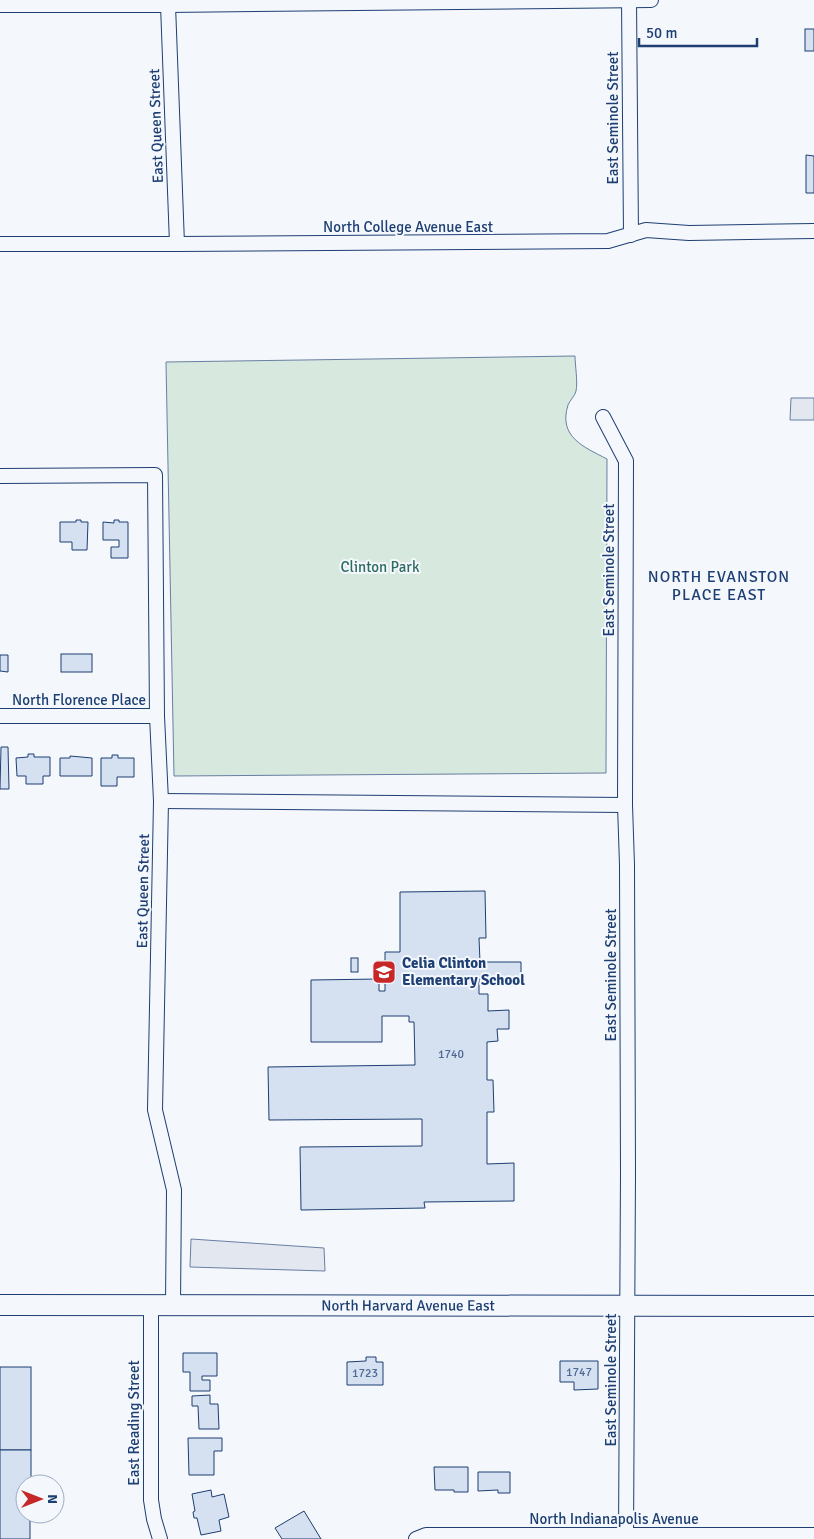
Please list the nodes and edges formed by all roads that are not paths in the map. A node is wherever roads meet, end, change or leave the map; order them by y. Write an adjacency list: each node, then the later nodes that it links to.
1 (629, 0): 2 (street); 4 (street); 6 (street, East Seminole Street)
2 (651, 0)
3 (0, 6): 4 (street)
4 (168, 6): 8 (street, East Queen Street)
5 (814, 231): 6 (street, North College Avenue East)
6 (630, 235): 8 (street, North College Avenue East)
7 (0, 244): 8 (street, North College Avenue East)
8 (177, 244)
9 (603, 417): 14 (street, East Seminole Street)
10 (0, 476): 12 (street, East Queen Street)
11 (0, 716): 12 (street, North Florence Place)
12 (157, 716): 13 (street, East Queen Street)
13 (160, 801): 14 (street); 17 (street, East Queen Street)
14 (625, 805): 18 (street, East Seminole Street)
15 (0, 1305): 16 (main road, North Harvard Avenue East)
16 (151, 1305): 17 (main road, North Harvard Avenue East); 22 (street, East Reading Street)
17 (172, 1305): 18 (main road, North Harvard Avenue East)
18 (627, 1305): 19 (main road, North Harvard Avenue East); 21 (street, East Seminole Street)
19 (814, 1306)
20 (814, 1536): 21 (street, North Indianapolis Avenue)
21 (626, 1537): 23 (street, North Indianapolis Avenue)
22 (160, 1539)
23 (416, 1539)

